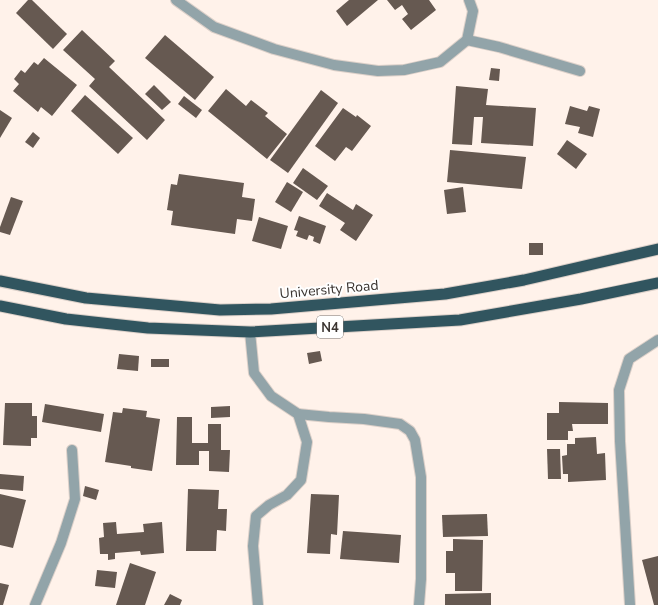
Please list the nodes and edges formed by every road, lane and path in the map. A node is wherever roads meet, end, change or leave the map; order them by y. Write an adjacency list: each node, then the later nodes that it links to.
1 (176, 0): 3 (street)
2 (469, 0): 3 (street)
3 (468, 40): 4 (street)
4 (580, 71)
5 (658, 249): 6 (highway, University Road / N4)
6 (0, 281)
7 (658, 283): 9 (highway, N4)
8 (0, 306): 9 (highway, N4)
9 (250, 332): 11 (street)
10 (658, 340): 16 (street)
11 (298, 414): 14 (street); 15 (street)
12 (72, 450): 13 (street)
13 (35, 605)
14 (258, 605)
15 (419, 605)
16 (630, 605)

